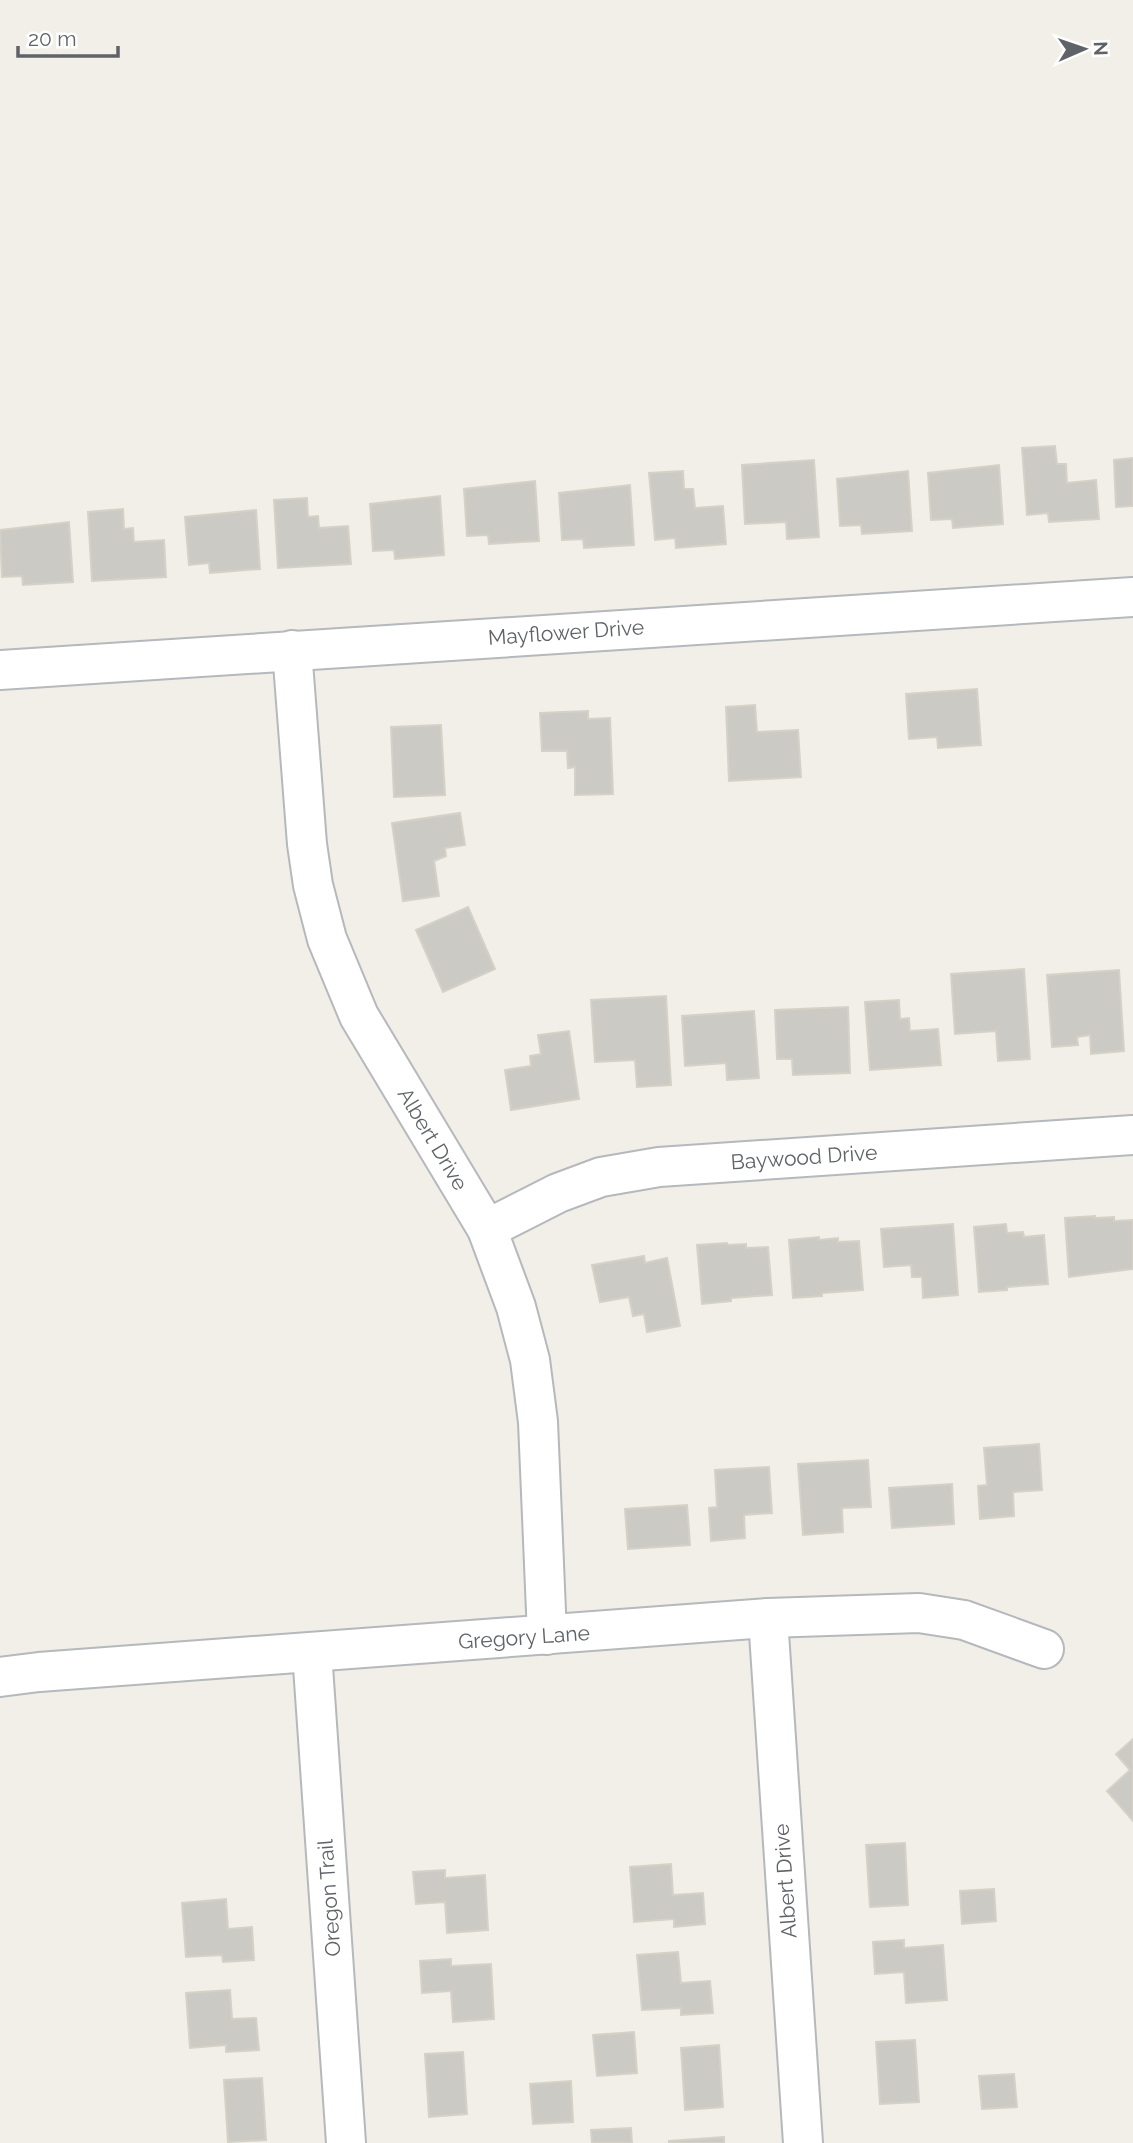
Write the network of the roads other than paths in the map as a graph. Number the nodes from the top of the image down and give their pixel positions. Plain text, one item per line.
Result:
1 (1133, 597) edge
2 (292, 650) junction
3 (0, 670) edge
4 (1133, 1135) edge
5 (487, 1229) junction
6 (768, 1618) junction
7 (547, 1635) junction
8 (1044, 1649) dead end
9 (312, 1652) junction
10 (0, 1677) edge
11 (346, 2143) edge
12 (803, 2143) edge

1 - 2 street, Mayflower Drive
2 - 3 street, Mayflower Drive
2 - 5 street, Albert Drive
4 - 5 street, Baywood Drive
5 - 7 street, Albert Drive
6 - 7 street, Gregory Lane
6 - 8 street, Gregory Lane
6 - 12 street, Albert Drive
7 - 9 street, Gregory Lane
9 - 10 street, Gregory Lane
9 - 11 street, Oregon Trail

